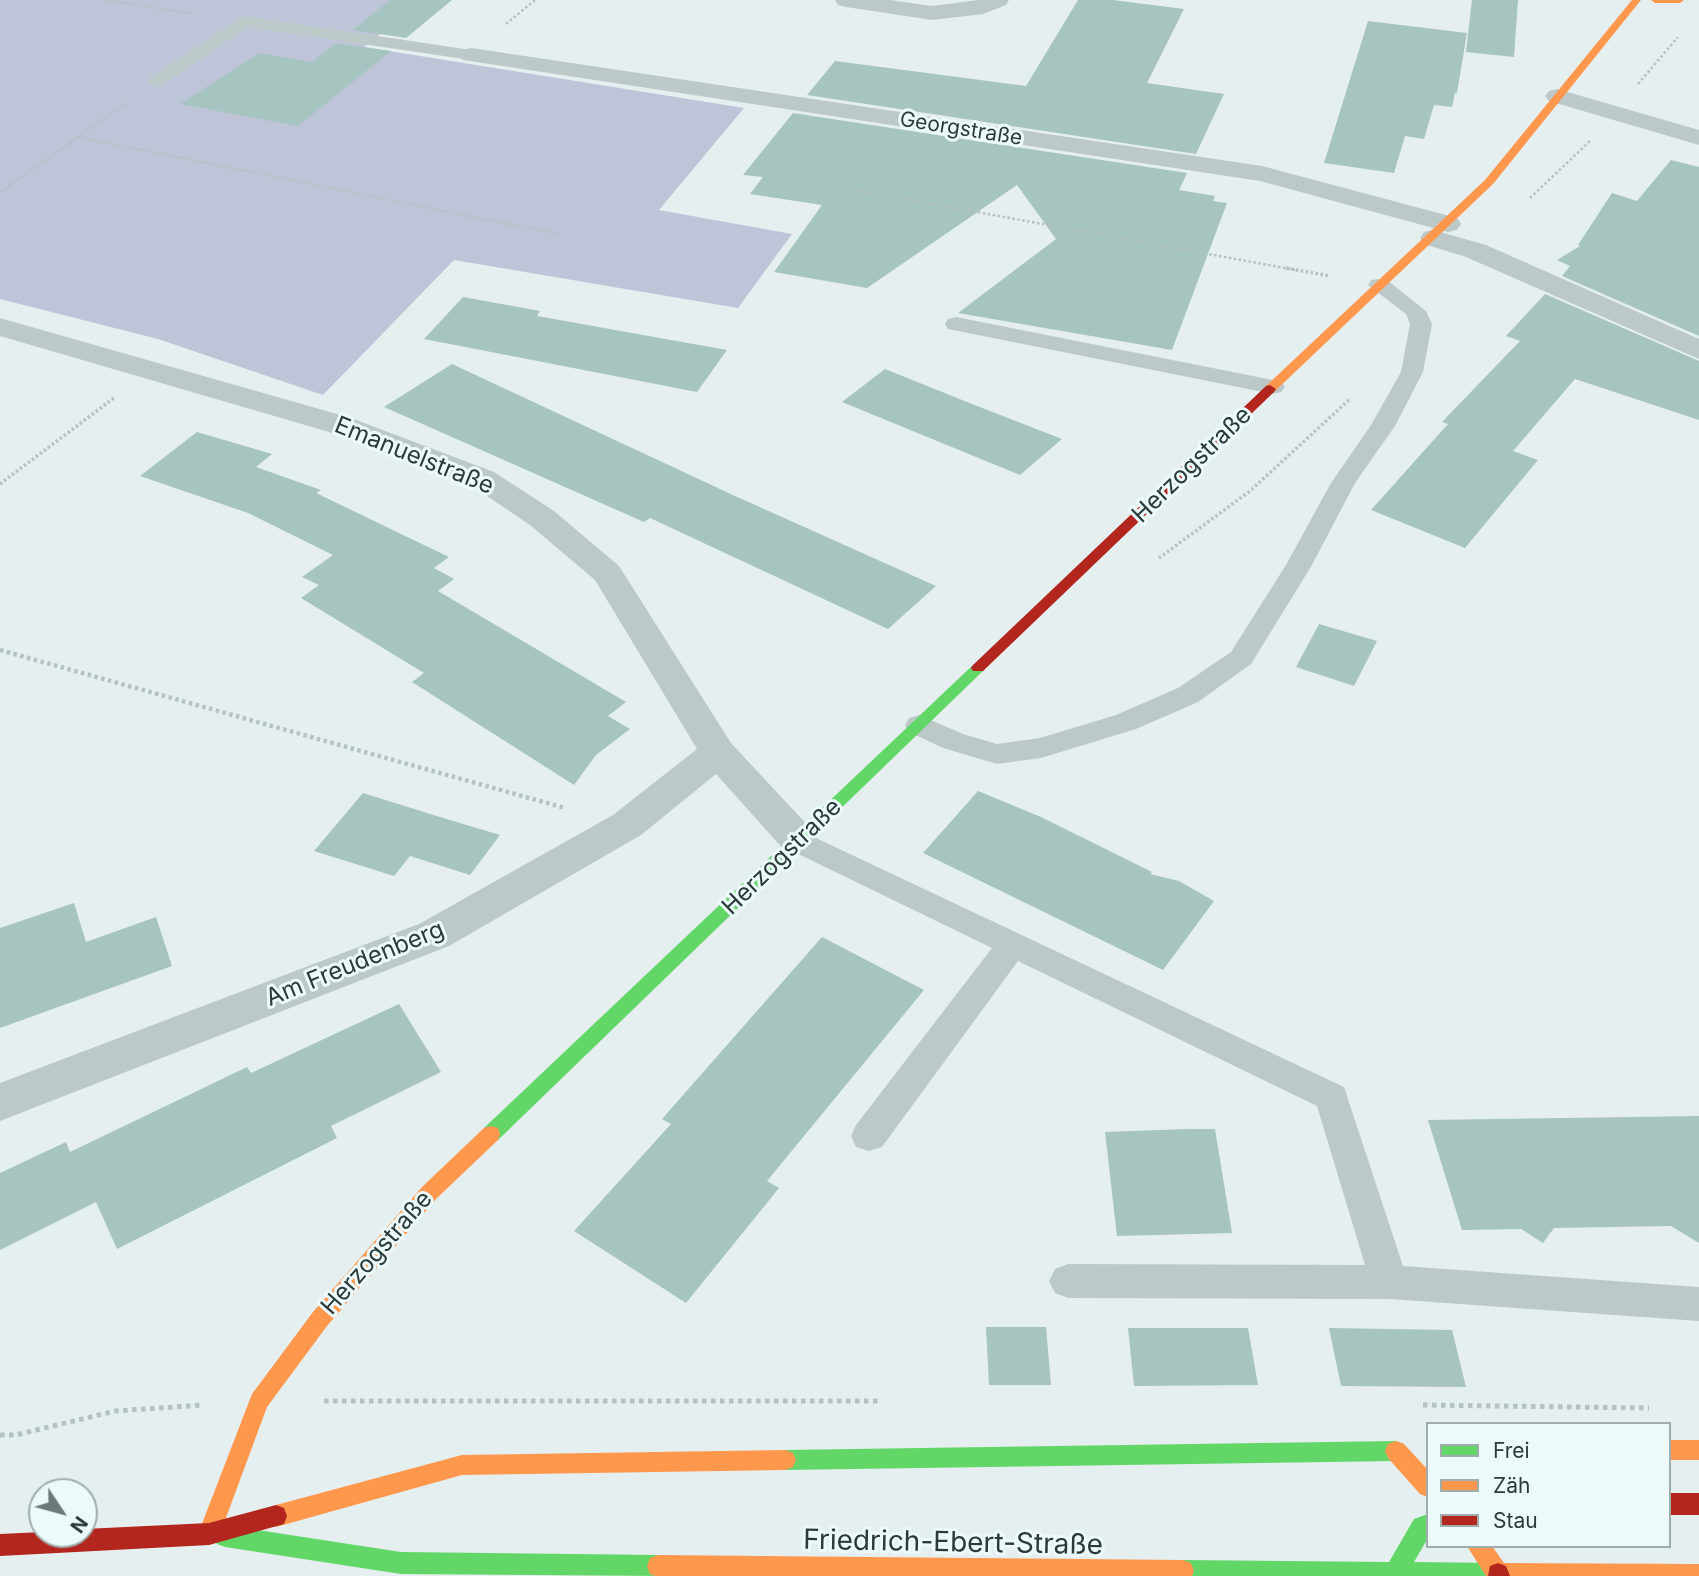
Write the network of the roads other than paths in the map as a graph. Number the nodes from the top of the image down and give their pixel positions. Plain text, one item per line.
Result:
1 (846, 0) edge
2 (998, 0) edge
3 (1637, 0) edge
4 (1655, 0) edge
5 (1680, 0) edge
6 (471, 55) joint
7 (157, 81) road end
8 (1557, 96) junction
9 (1699, 138) edge
10 (1441, 231) junction
11 (1379, 285) junction
12 (956, 324) dead end
13 (0, 327) edge
14 (1699, 350) edge
15 (1273, 387) junction
16 (919, 725) junction
17 (718, 752) junction
18 (799, 841) junction
19 (1013, 944) junction
20 (0, 1102) edge
21 (869, 1136) dead end
22 (1068, 1281) dead end
23 (1389, 1282) junction
24 (1699, 1304) edge
25 (1671, 1450) edge
26 (1699, 1450) edge
27 (1396, 1451) junction
28 (1417, 1451) dead end
29 (1426, 1484) edge
30 (1671, 1504) edge
31 (1699, 1504) edge
32 (1426, 1526) edge
33 (209, 1534) junction
34 (0, 1545) edge
35 (1479, 1548) edge
36 (500, 1570) edge
37 (1063, 1573) edge
38 (1393, 1574) edge
39 (1499, 1575) edge
40 (1699, 1575) edge

1 - 2 street
3 - 8 main road, Herzogstraße
4 - 5 main road
6 - 7 lane
6 - 10 street, Georgstraße
8 - 9 street
8 - 10 main road, Herzogstraße
10 - 11 main road, Herzogstraße
10 - 14 street
11 - 15 main road, Herzogstraße
11 - 16 lane
12 - 15 lane
13 - 17 street, Emanuelstraße
15 - 16 main road, Herzogstraße
16 - 18 main road, Herzogstraße
17 - 18 street, Emanuelstraße
17 - 20 street, Am Freudenberg
18 - 19 lane
18 - 33 main road, Herzogstraße
19 - 21 lane
19 - 23 lane
22 - 23 lane
23 - 24 lane
25 - 26 main road
27 - 28 main road, Friedrich-Ebert-Straße
27 - 29 main road
27 - 33 main road, Friedrich-Ebert-Straße
30 - 31 main road
32 - 38 main road
33 - 34 main road, Friedrich-Ebert-Straße
33 - 36 main road, Friedrich-Ebert-Straße
35 - 39 main road
36 - 37 main road, Friedrich-Ebert-Straße
37 - 38 main road, Friedrich-Ebert-Straße
38 - 39 main road, Friedrich-Ebert-Straße
39 - 40 main road, Friedrich-Ebert-Straße

